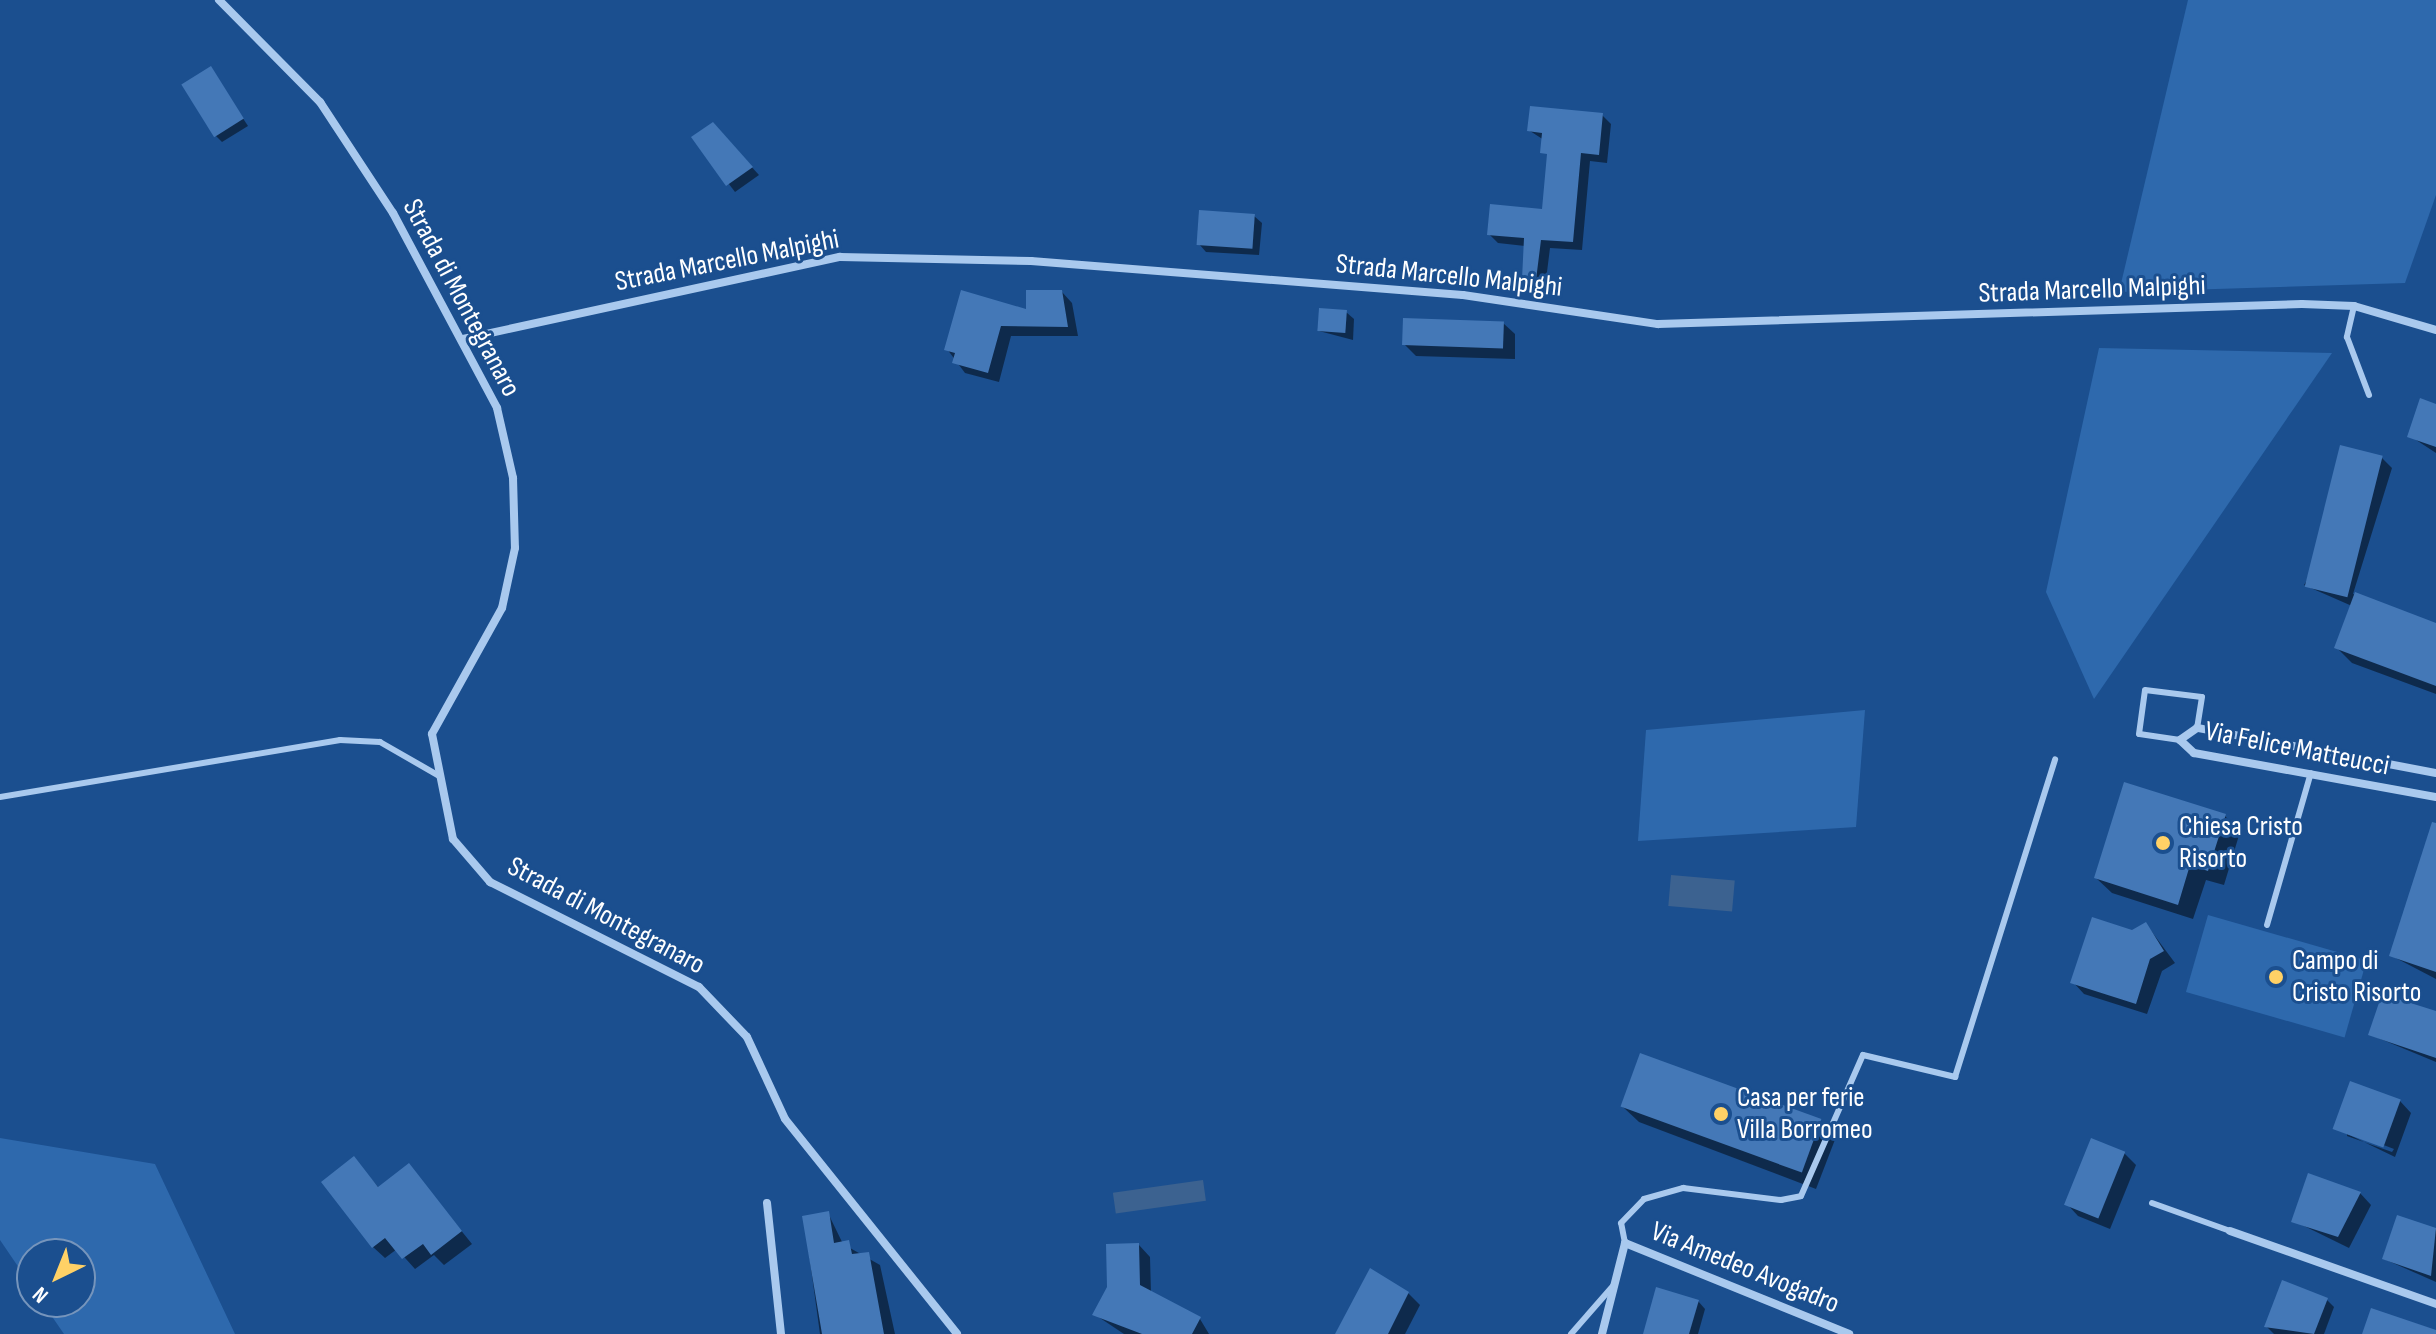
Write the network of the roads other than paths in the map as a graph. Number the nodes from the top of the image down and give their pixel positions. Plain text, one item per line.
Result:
1 (219, 0) edge
2 (2354, 306) junction
3 (2436, 330) edge
4 (463, 339) junction
5 (2369, 395) dead end
6 (2197, 728) junction
7 (2180, 740) junction
8 (2055, 759) dead end
9 (2311, 773) junction
10 (2436, 773) edge
11 (444, 779) junction
12 (0, 797) edge
13 (2436, 797) edge
14 (2267, 925) dead end
15 (767, 1203) dead end
16 (2152, 1203) dead end
17 (2230, 1231) joint
18 (1625, 1243) junction
19 (1614, 1285) junction
20 (2436, 1304) edge
21 (1836, 1331) edge
22 (781, 1334) edge
23 (957, 1334) edge
24 (1571, 1334) edge
25 (1602, 1334) edge
26 (1849, 1334) edge

1 - 4 street, Strada di Montegranaro
2 - 3 street, Strada Marcello Malpighi
2 - 4 street, Strada Marcello Malpighi
2 - 5 lane
4 - 11 street, Strada di Montegranaro
6 - 7 street, Via Felice Matteucci
6 - 7 lane
6 - 10 street, Via Felice Matteucci
7 - 9 street, Via Felice Matteucci
8 - 18 lane
9 - 13 street, Via Felice Matteucci
9 - 14 lane
11 - 12 lane
11 - 23 street, Strada di Montegranaro
15 - 22 street
16 - 17 lane
17 - 20 street
18 - 19 street
18 - 21 street, Via Amedeo Avogadro
19 - 24 lane
19 - 25 street
21 - 26 street, Via Amedeo Avogadro

